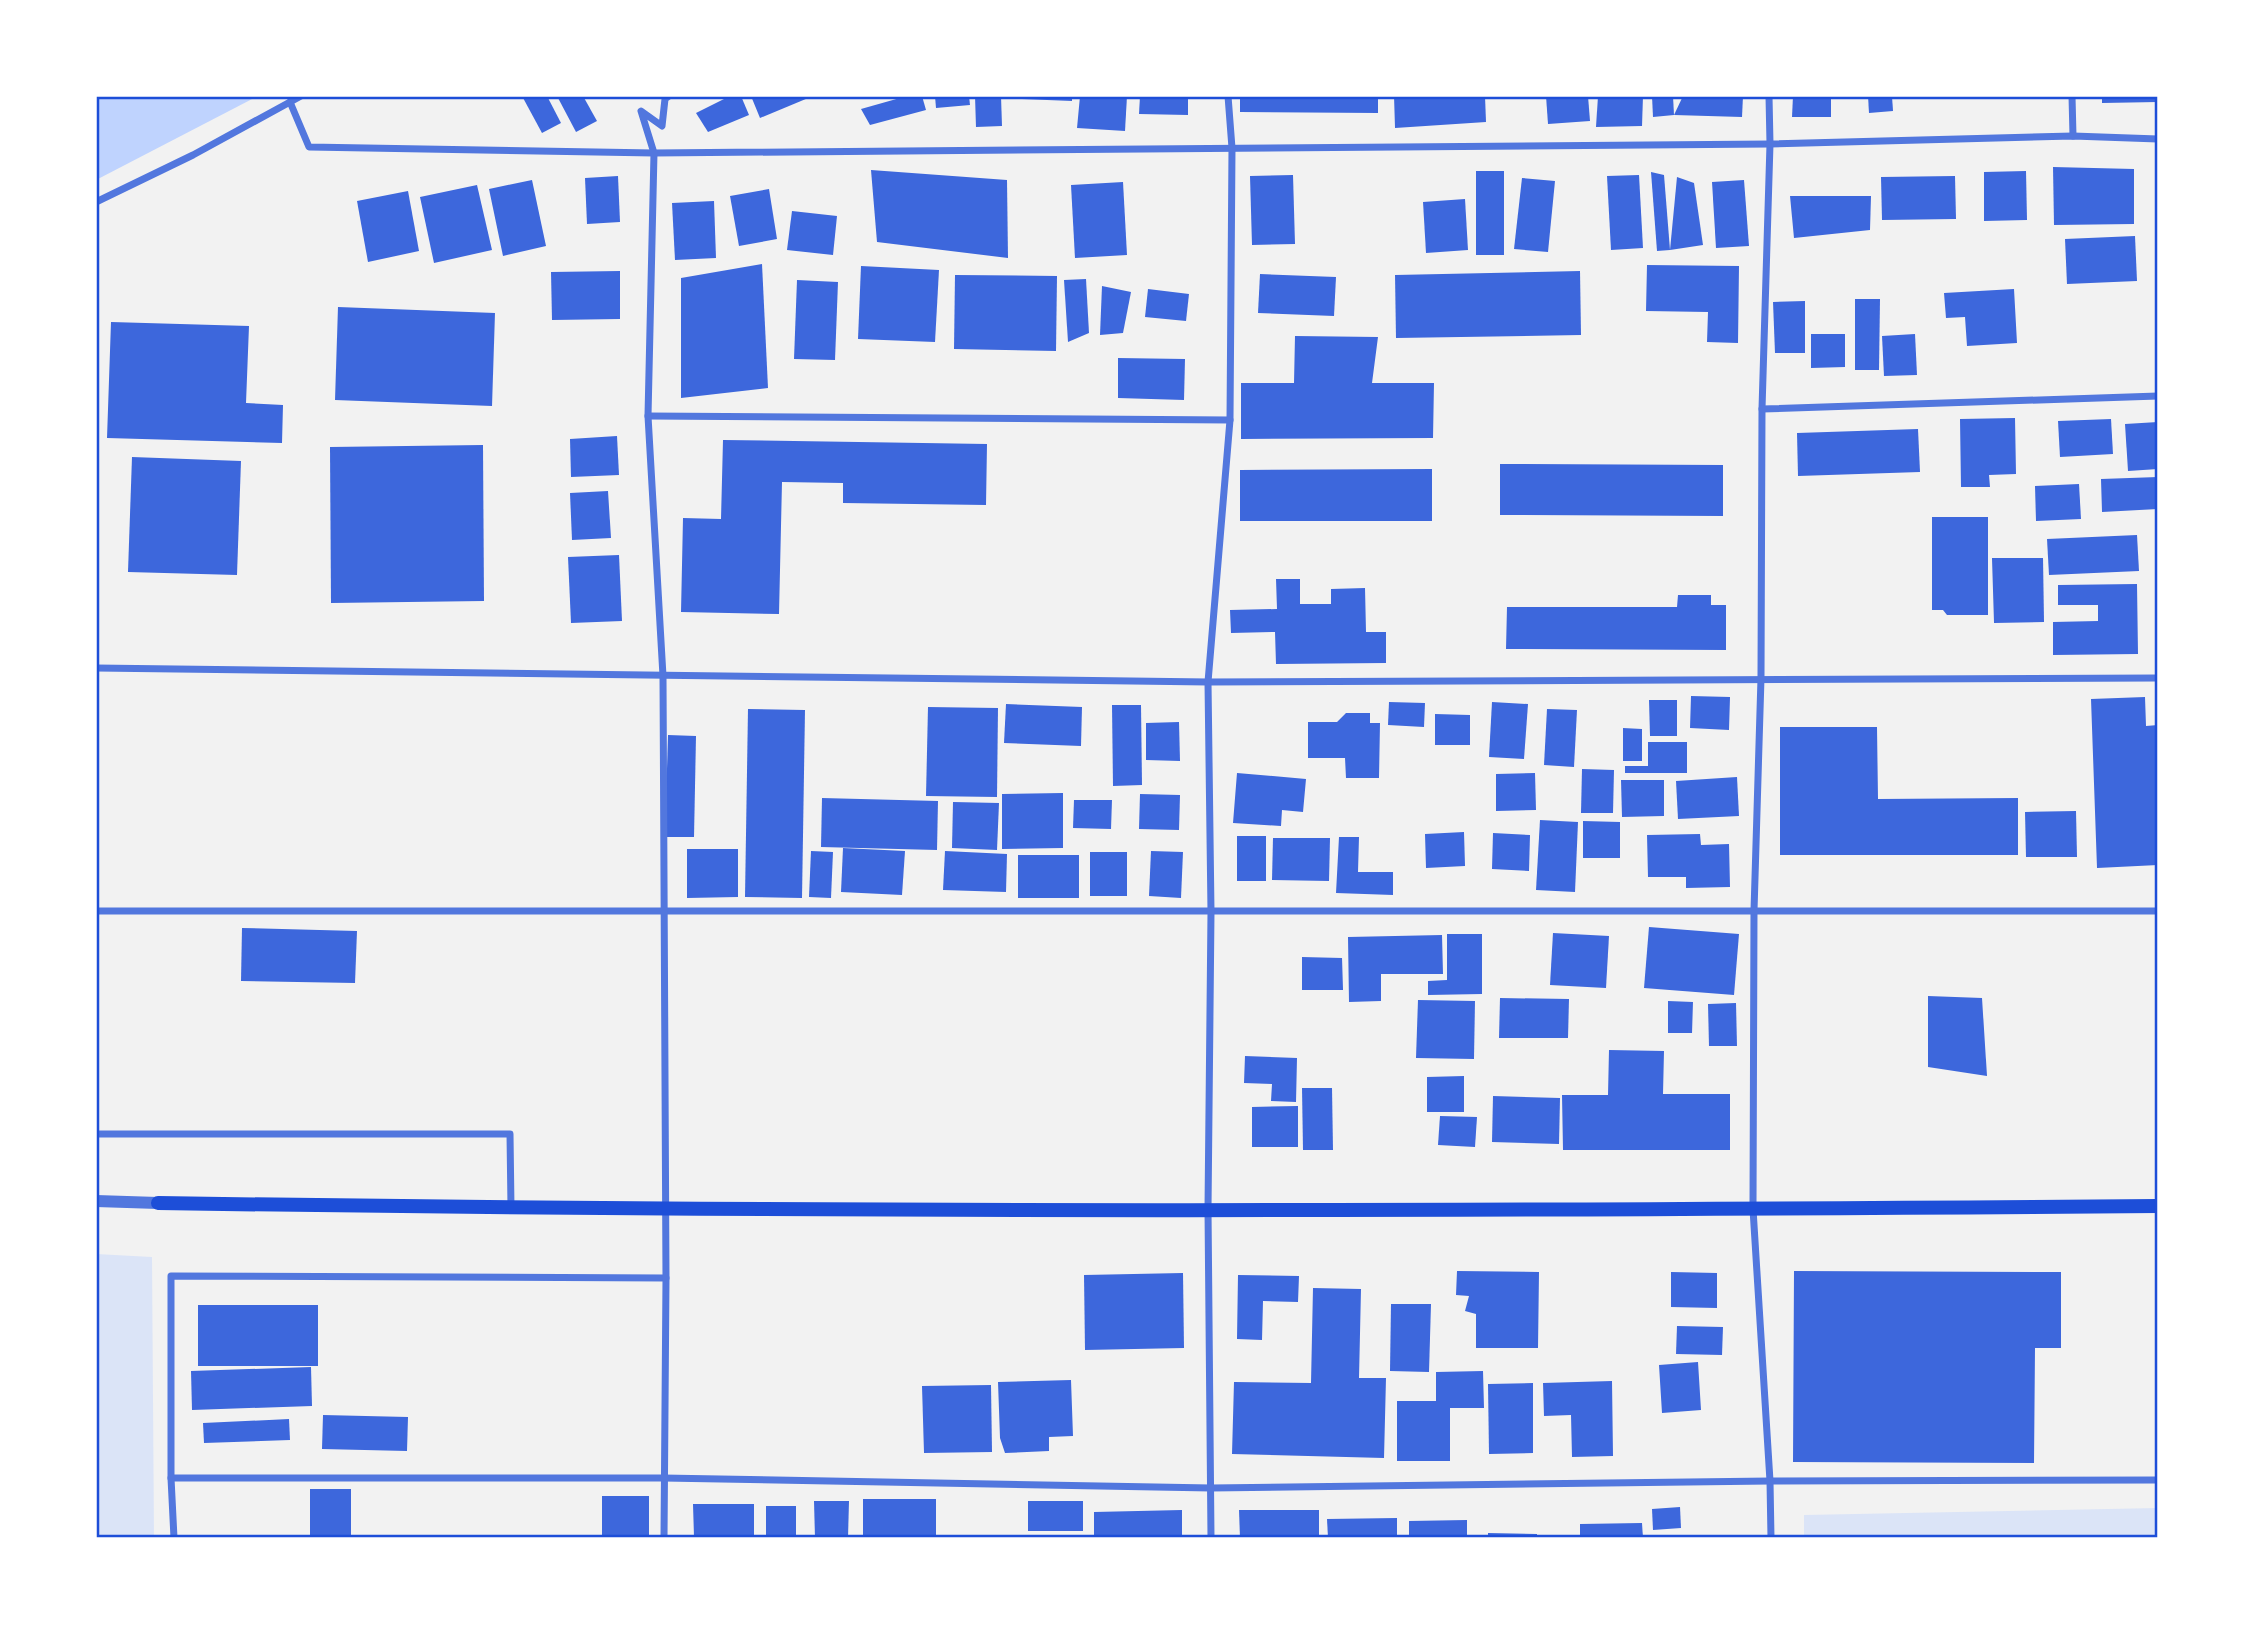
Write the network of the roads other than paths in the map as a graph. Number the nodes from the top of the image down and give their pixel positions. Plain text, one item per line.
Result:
1 (301, 96) edge
2 (669, 96) edge
3 (1228, 96) edge
4 (1769, 96) edge
5 (2072, 96) edge
6 (290, 102) junction
7 (2073, 136) junction
8 (2158, 139) edge
9 (1770, 145) junction
10 (1232, 149) junction
11 (654, 153) junction
12 (96, 202) edge
13 (2158, 396) edge
14 (1762, 409) junction
15 (648, 416) junction
16 (1230, 420) junction
17 (96, 668) edge
18 (663, 676) junction
19 (1761, 678) junction
20 (2158, 678) edge
21 (1208, 682) junction
22 (96, 911) edge
23 (663, 911) junction
24 (1754, 911) junction
25 (2158, 911) edge
26 (1211, 912) junction
27 (96, 1134) edge
28 (96, 1201) edge
29 (158, 1203) joint
30 (2158, 1206) edge
31 (511, 1208) junction
32 (664, 1209) junction
33 (1208, 1209) junction
34 (1754, 1209) junction
35 (666, 1278) junction
36 (171, 1478) junction
37 (663, 1478) junction
38 (2158, 1480) edge
39 (1770, 1481) junction
40 (1211, 1488) junction
41 (174, 1538) edge
42 (664, 1538) edge
43 (1211, 1538) edge
44 (1770, 1538) edge

1 - 6 street
2 - 11 street
3 - 10 street
4 - 9 street
5 - 7 street
6 - 11 street
6 - 12 street
7 - 8 street
7 - 9 street
9 - 10 street
9 - 14 street
10 - 11 street
10 - 16 street
11 - 15 street
13 - 14 street
14 - 19 street
15 - 16 street
15 - 18 street
16 - 21 street
17 - 18 street
18 - 21 street
18 - 23 street
19 - 20 street
19 - 21 street
19 - 24 street
21 - 26 street
22 - 23 street
23 - 26 street
23 - 32 street
24 - 25 street
24 - 26 street
24 - 34 street
26 - 33 street
27 - 31 street
28 - 29 street
29 - 31 main road
30 - 34 main road
31 - 32 main road
32 - 33 main road
32 - 35 street
33 - 34 main road
33 - 40 street
34 - 39 street
35 - 36 street
35 - 37 street
36 - 37 street
36 - 41 street
37 - 40 street
37 - 42 street
38 - 39 street
39 - 40 street
39 - 44 street
40 - 43 street

